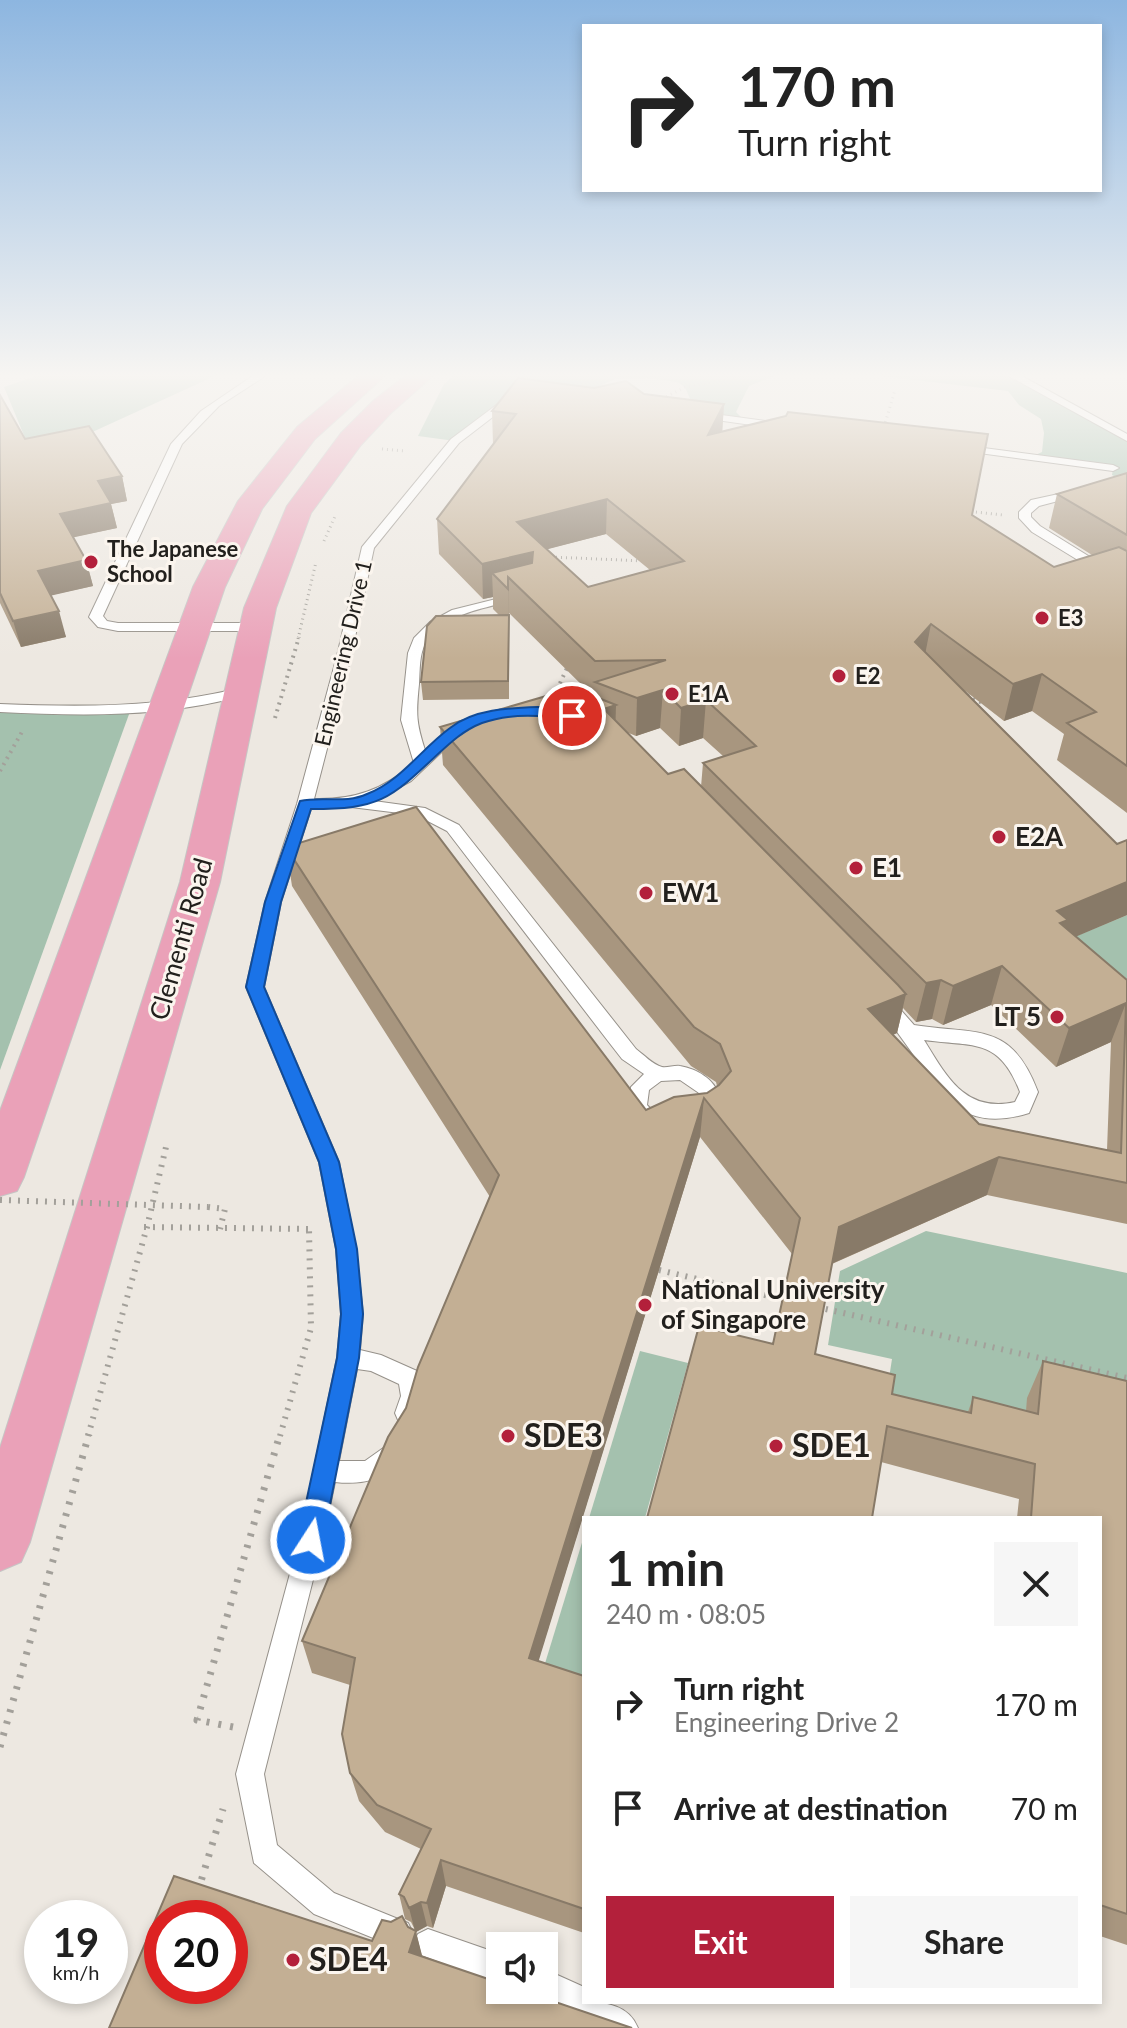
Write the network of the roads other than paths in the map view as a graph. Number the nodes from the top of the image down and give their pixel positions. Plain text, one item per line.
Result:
1 (165, 470) edge
2 (277, 470) edge
3 (328, 470) edge
4 (431, 470) edge
5 (1113, 470) edge
6 (1123, 481) edge
7 (1093, 489) edge
8 (1127, 586) edge
9 (527, 593) edge
10 (193, 627) junction
11 (256, 627) junction
12 (240, 692) junction
13 (0, 708) edge
14 (165, 708) junction
15 (477, 720) edge
16 (422, 762) junction
17 (305, 804) junction
18 (354, 804) junction
19 (877, 994) edge
20 (909, 1031) junction
21 (657, 1074) dead end
22 (0, 1177) edge
23 (348, 1358) junction
24 (325, 1470) junction
25 (0, 1542) edge
26 (398, 1933) edge
27 (428, 1944) dead end
28 (486, 1964) edge
29 (558, 1989) edge
30 (582, 2002) edge
31 (584, 2004) edge
32 (623, 2028) edge

1 - 10 lane
2 - 10 main road
3 - 11 main road, Clementi Road
4 - 17 lane, Engineering Drive 1
5 - 6 lane
7 - 8 lane
9 - 16 lane
10 - 11 lane
10 - 14 main road
11 - 12 main road, Clementi Road
12 - 14 lane
12 - 25 main road, Clementi Road
13 - 14 lane
14 - 22 main road
15 - 16 lane
16 - 18 lane
17 - 18 lane
17 - 23 lane, Engineering Drive 1
18 - 21 lane
19 - 20 lane
20 - 20 lane
23 - 24 lane, Engineering Drive 1
23 - 24 lane
24 - 26 lane, Engineering Drive 1
27 - 28 lane
29 - 30 lane
31 - 32 lane

